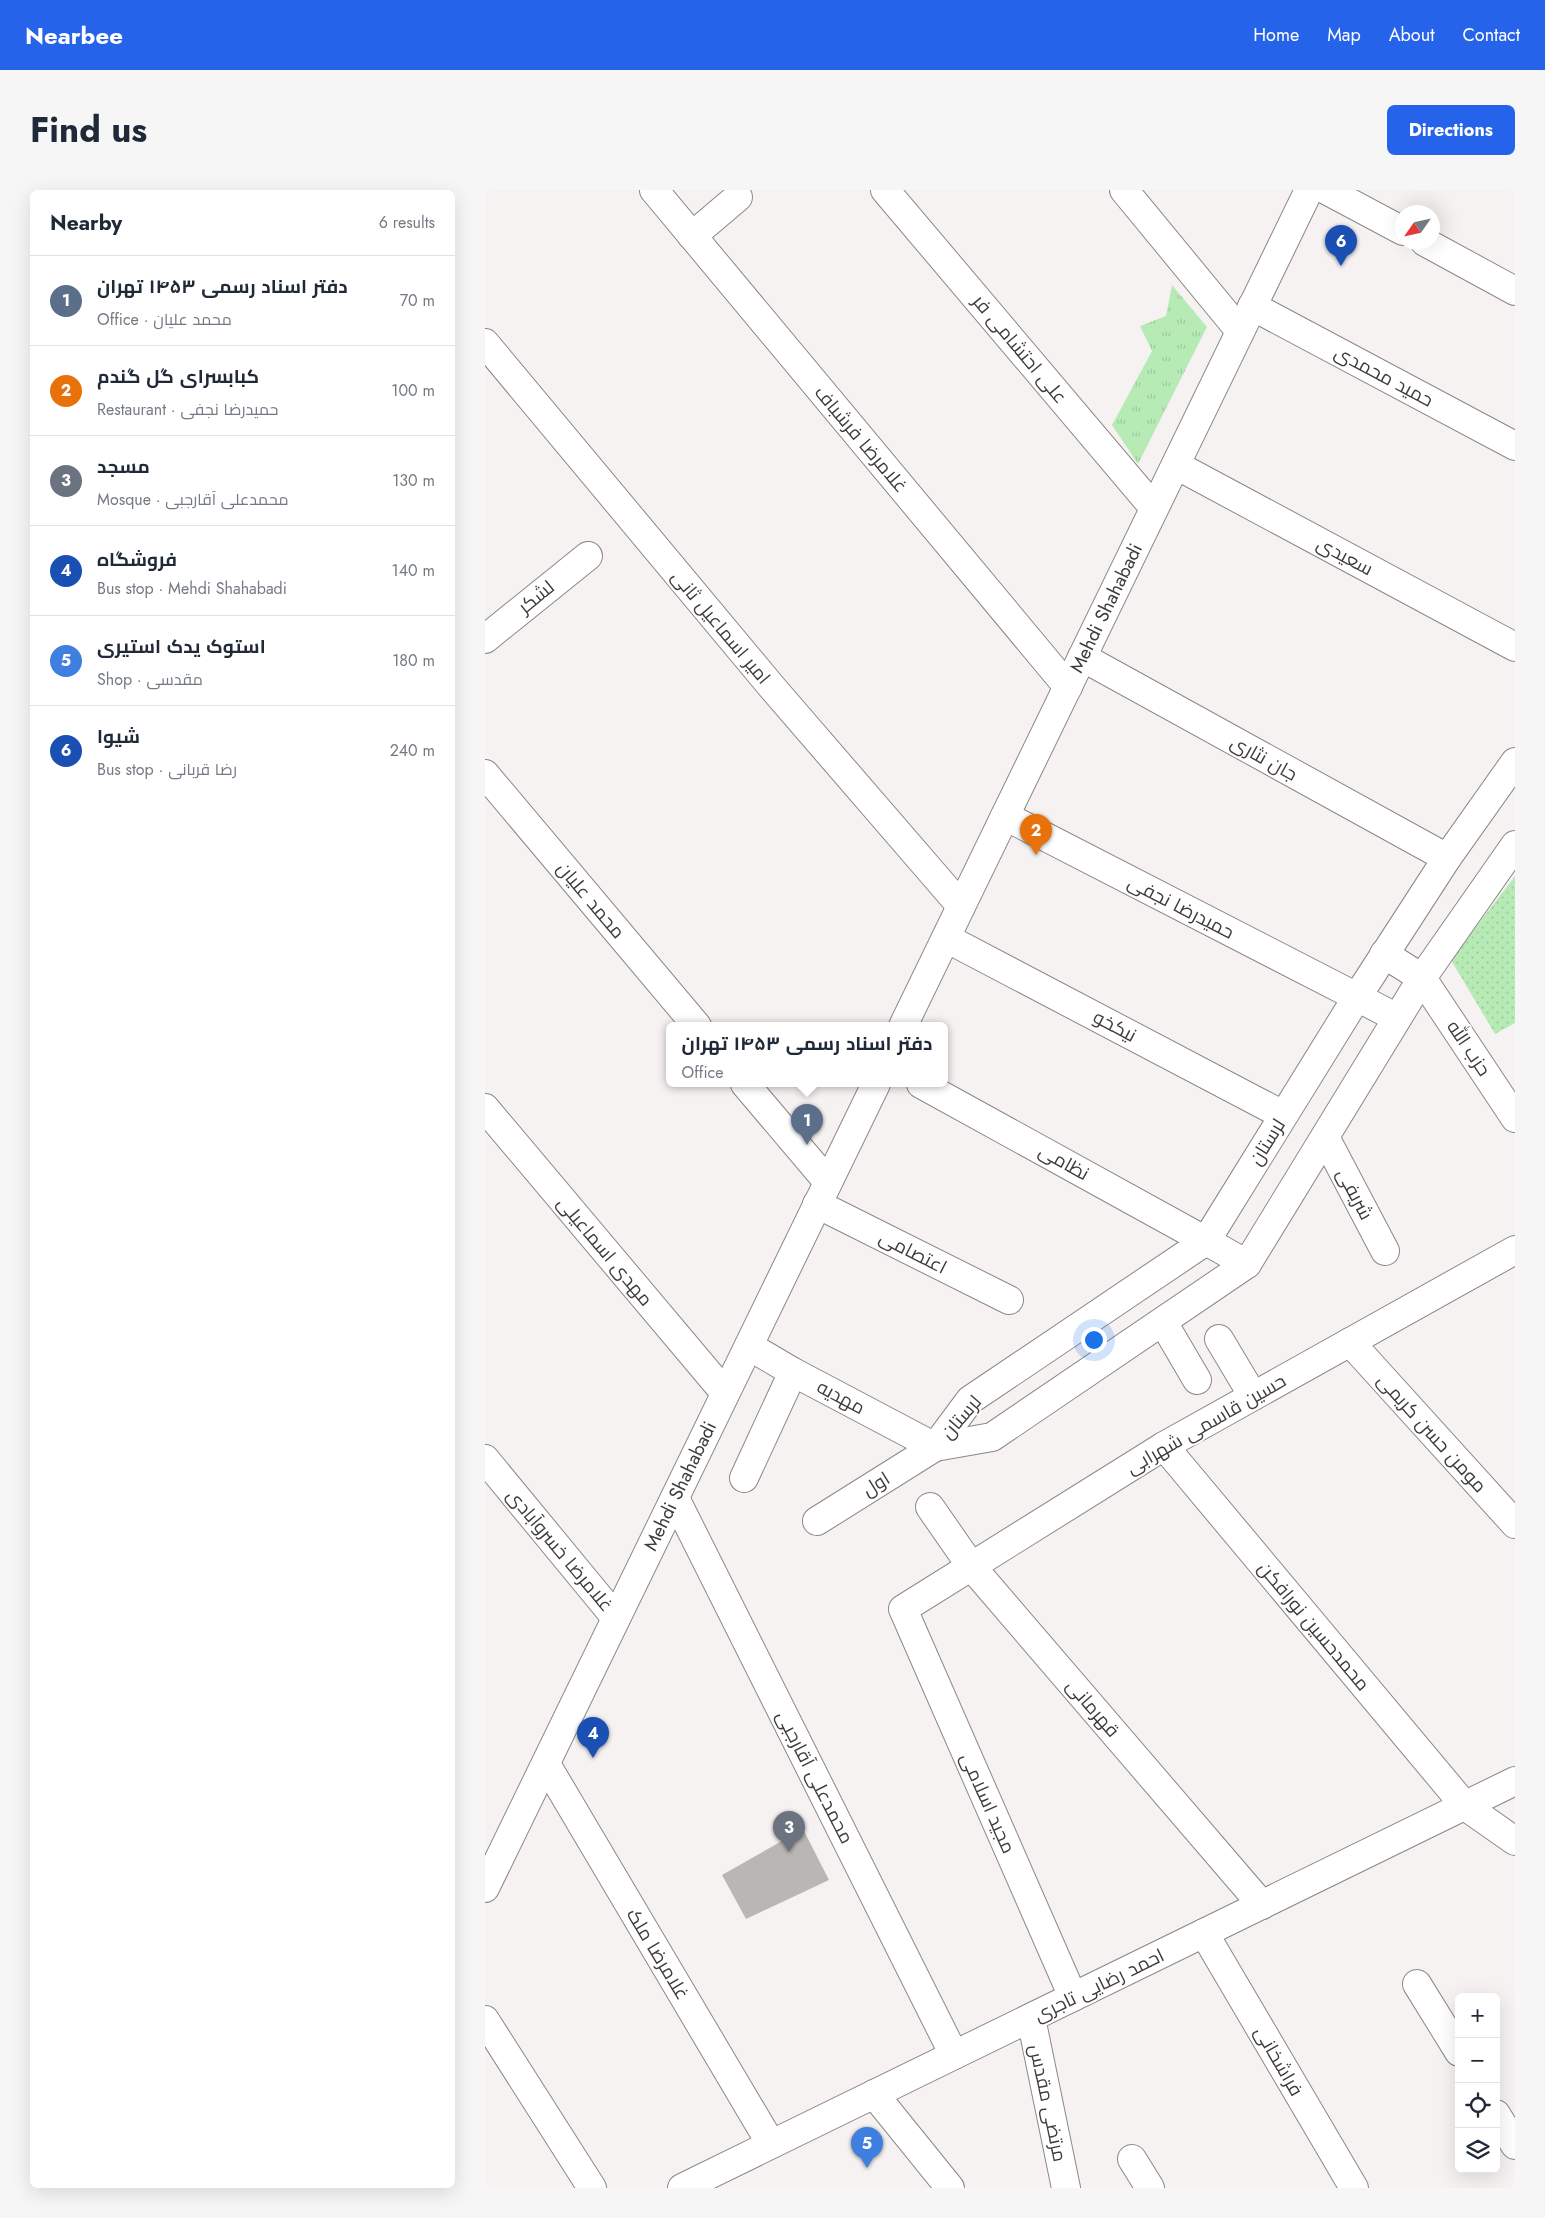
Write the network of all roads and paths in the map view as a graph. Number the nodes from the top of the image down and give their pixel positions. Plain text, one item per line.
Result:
1 (654, 190) edge
2 (885, 190) edge
3 (1124, 190) edge
4 (1309, 190) edge
5 (1326, 190) edge
6 (738, 197) dead end
7 (1395, 227) edge
8 (692, 236) junction
9 (1440, 250) edge
10 (1515, 290) edge
11 (1252, 306) junction
12 (1240, 331) junction
13 (485, 344) edge
14 (1515, 446) edge
15 (1176, 465) junction
16 (1154, 508) junction
17 (588, 556) dead end
18 (485, 639) edge
19 (1515, 647) edge
20 (1082, 657) junction
21 (1068, 687) junction
22 (1515, 762) edge
23 (485, 774) edge
24 (1005, 816) junction
25 (1515, 845) edge
26 (1447, 858) junction
27 (961, 906) junction
28 (946, 938) junction
29 (1385, 954) junction
30 (1422, 978) junction
31 (1357, 997) junction
32 (1397, 1018) junction
33 (694, 1022) edge
34 (905, 1022) edge
35 (747, 1087) edge
36 (874, 1087) edge
37 (926, 1087) edge
38 (485, 1108) edge
39 (1283, 1115) junction
40 (1515, 1118) edge
41 (1325, 1137) junction
42 (822, 1193) junction
43 (1206, 1241) junction
44 (1515, 1250) edge
45 (1385, 1251) dead end
46 (1247, 1264) junction
47 (1009, 1300) dead end
48 (1163, 1322) junction
49 (1219, 1338) dead end
50 (1350, 1342) junction
51 (749, 1346) junction
52 (793, 1372) junction
53 (1197, 1380) dead end
54 (725, 1394) junction
55 (1253, 1396) junction
56 (1164, 1446) junction
57 (935, 1447) junction
58 (485, 1459) edge
59 (744, 1478) dead end
60 (675, 1498) junction
61 (930, 1507) dead end
62 (817, 1521) dead end
63 (1515, 1524) edge
64 (971, 1566) junction
65 (903, 1609) joint
66 (617, 1618) junction
67 (546, 1764) junction
68 (1515, 1781) edge
69 (1465, 1806) junction
70 (1515, 1841) edge
71 (486, 1881) edge
72 (1262, 1905) junction
73 (1204, 1933) junction
74 (1417, 1984) dead end
75 (1073, 1997) junction
76 (1031, 2018) junction
77 (485, 2020) edge
78 (1455, 2046) edge
79 (954, 2055) junction
80 (874, 2094) junction
81 (1500, 2120) edge
82 (771, 2144) junction
83 (1515, 2144) edge
84 (1132, 2159) dead end
85 (592, 2188) edge
86 (682, 2188) edge
87 (950, 2188) edge
88 (1066, 2188) edge
89 (1151, 2188) edge
90 (1353, 2188) edge

1 - 8 street, غلامرضا فرشباف
2 - 16 street, علی احتشامی فر
3 - 12 street
4 - 11 street, Mehdi Shahabadi
5 - 7 street
6 - 8 street
8 - 21 street, غلامرضا فرشباف
9 - 10 street
11 - 12 street, Mehdi Shahabadi
11 - 14 street, حمید محمدی
12 - 15 street, Mehdi Shahabadi
13 - 27 street, امیر اسماعیل ثانی
15 - 16 street, Mehdi Shahabadi
15 - 19 street, سعیدی
16 - 20 street, Mehdi Shahabadi
17 - 18 street, لشكر
20 - 21 street, Mehdi Shahabadi
20 - 26 street, جان نثاری
21 - 24 street, Mehdi Shahabadi
22 - 26 street, لرستان
23 - 33 street, محمد علیان
24 - 27 street, Mehdi Shahabadi
24 - 31 street, حمیدرضا نجفی
25 - 30 street, لرستان
26 - 29 street, لرستان
27 - 28 street, Mehdi Shahabadi
28 - 34 street, Mehdi Shahabadi
28 - 39 street, نیکخو
29 - 30 street
29 - 31 street, لرستان
30 - 32 street, لرستان
30 - 40 street, حزب الله
31 - 32 street, حمیدرضا نجفی
31 - 39 street, لرستان
32 - 41 street, لرستان
35 - 42 street
36 - 42 street, Mehdi Shahabadi
37 - 43 street, نظامی
38 - 54 street, مهدی اسماعیلی
39 - 43 street, لرستان
41 - 45 street, شریفی
41 - 46 street, لرستان
42 - 47 street, اعتصامی
42 - 51 street, Mehdi Shahabadi
43 - 46 street, نظامی
43 - 57 street, لرستان
44 - 50 street, حسین قاسمی شهرابی
46 - 48 street, لرستان
48 - 53 street
48 - 57 street, لرستان
49 - 55 street
50 - 55 street, حسین قاسمی شهرابی
50 - 63 street, مومن حسن کریمی
51 - 52 street, مهدیه
51 - 54 street, Mehdi Shahabadi
52 - 57 street, مهدیه
52 - 59 street
54 - 60 street, Mehdi Shahabadi
55 - 56 street, حسین قاسمی شهرابی
56 - 64 street, حسین قاسمی شهرابی
56 - 69 street, محمدحسین نورافکن
57 - 62 street, اول
58 - 66 street, غلامرضا خسروآبادی
60 - 66 street, Mehdi Shahabadi
60 - 79 street, محمدعلی آقارجبی
61 - 64 street, قهرمانی
64 - 65 street, حسین قاسمی شهرابی
64 - 72 street, قهرمانی
65 - 75 street, مجید اسلامی
66 - 67 street, Mehdi Shahabadi
67 - 71 street, Mehdi Shahabadi
67 - 82 street, غلامرضا ملک
68 - 69 street, احمد رضایی تاجری
69 - 70 street, محمدحسین نورافکن
69 - 72 street, احمد رضایی تاجری
72 - 73 street, احمد رضایی تاجری
73 - 75 street, احمد رضایی تاجری
73 - 90 street, فراشخانی
74 - 78 street
75 - 76 street, احمد رضایی تاجری
76 - 79 street, احمد رضایی تاجری
76 - 88 street, مرتضی مقدس
77 - 85 street
79 - 80 street, احمد رضایی تاجری
80 - 82 street, احمد رضایی تاجری
80 - 87 street
81 - 83 street
82 - 86 street, احمد رضایی تاجری
84 - 89 street

